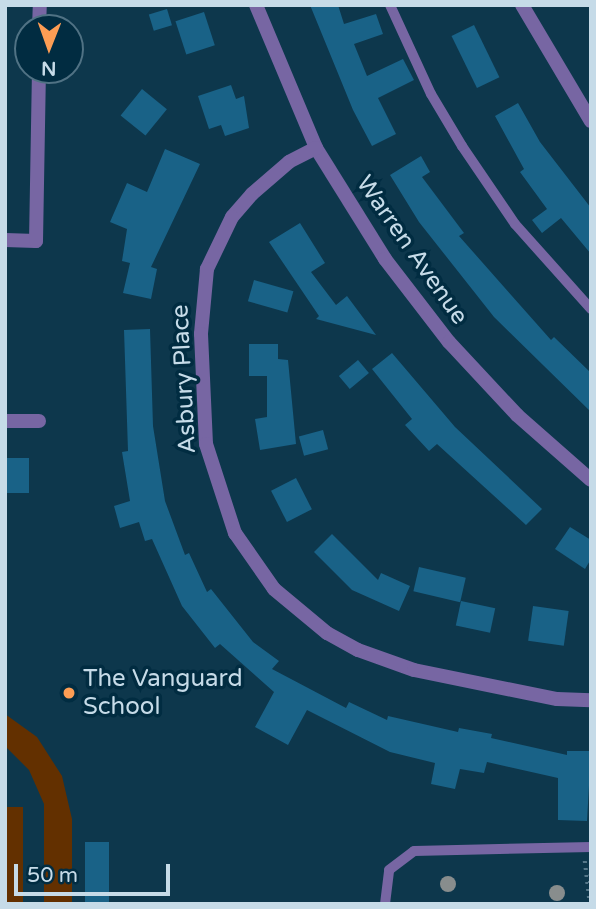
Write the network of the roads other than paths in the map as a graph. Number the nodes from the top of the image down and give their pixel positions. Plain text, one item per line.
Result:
1 (256, 5) edge
2 (390, 5) edge
3 (522, 5) edge
4 (39, 84) edge
5 (591, 121) edge
6 (316, 148) junction
7 (5, 240) edge
8 (591, 309) edge
9 (5, 421) edge
10 (38, 421) dead end
11 (591, 480) edge
12 (591, 700) edge
13 (587, 846) edge
14 (385, 904) edge

1 - 6 street, Warren Avenue
2 - 8 lane
3 - 5 street
4 - 7 street
6 - 11 street, Warren Avenue
6 - 12 street, Asbury Place
9 - 10 street
13 - 14 lane

